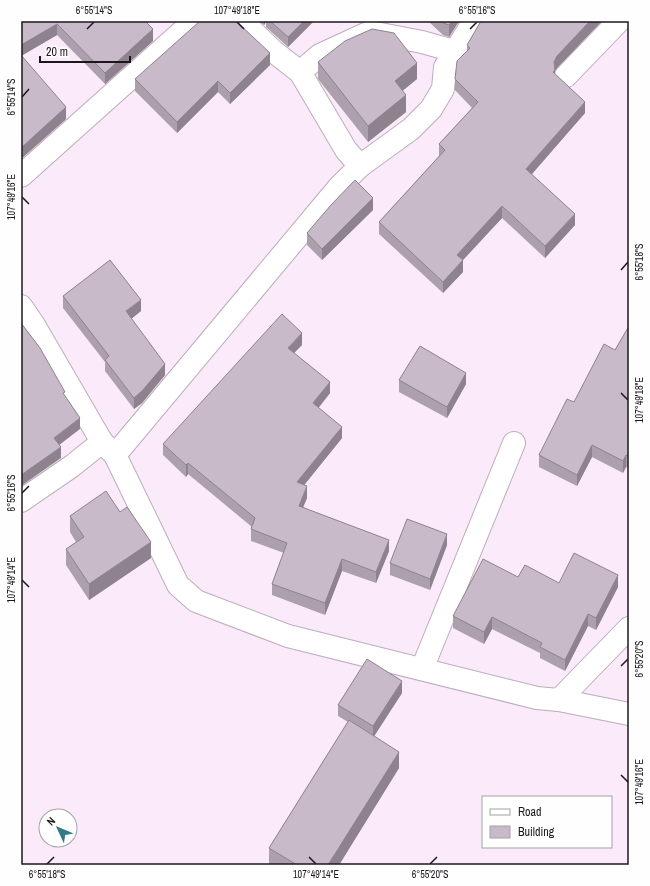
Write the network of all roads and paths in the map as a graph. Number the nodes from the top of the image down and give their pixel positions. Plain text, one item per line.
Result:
1 (194, 21) edge
2 (242, 21) edge
3 (474, 21) edge
4 (619, 21) edge
5 (454, 51) junction
6 (300, 72) junction
7 (566, 76) dead end
8 (360, 166) junction
9 (21, 176) edge
10 (21, 306) edge
11 (28, 329) edge
12 (514, 443) dead end
13 (109, 448) junction
14 (21, 501) edge
15 (629, 628) edge
16 (422, 669) junction
17 (559, 700) junction
18 (629, 714) edge

1 - 9 street
2 - 6 street
3 - 5 street
4 - 7 street
5 - 6 street
5 - 8 street
6 - 8 street
8 - 13 street
10 - 11 street
11 - 13 street
12 - 16 street
13 - 14 street
13 - 16 street
15 - 17 street
16 - 17 street
17 - 18 street

